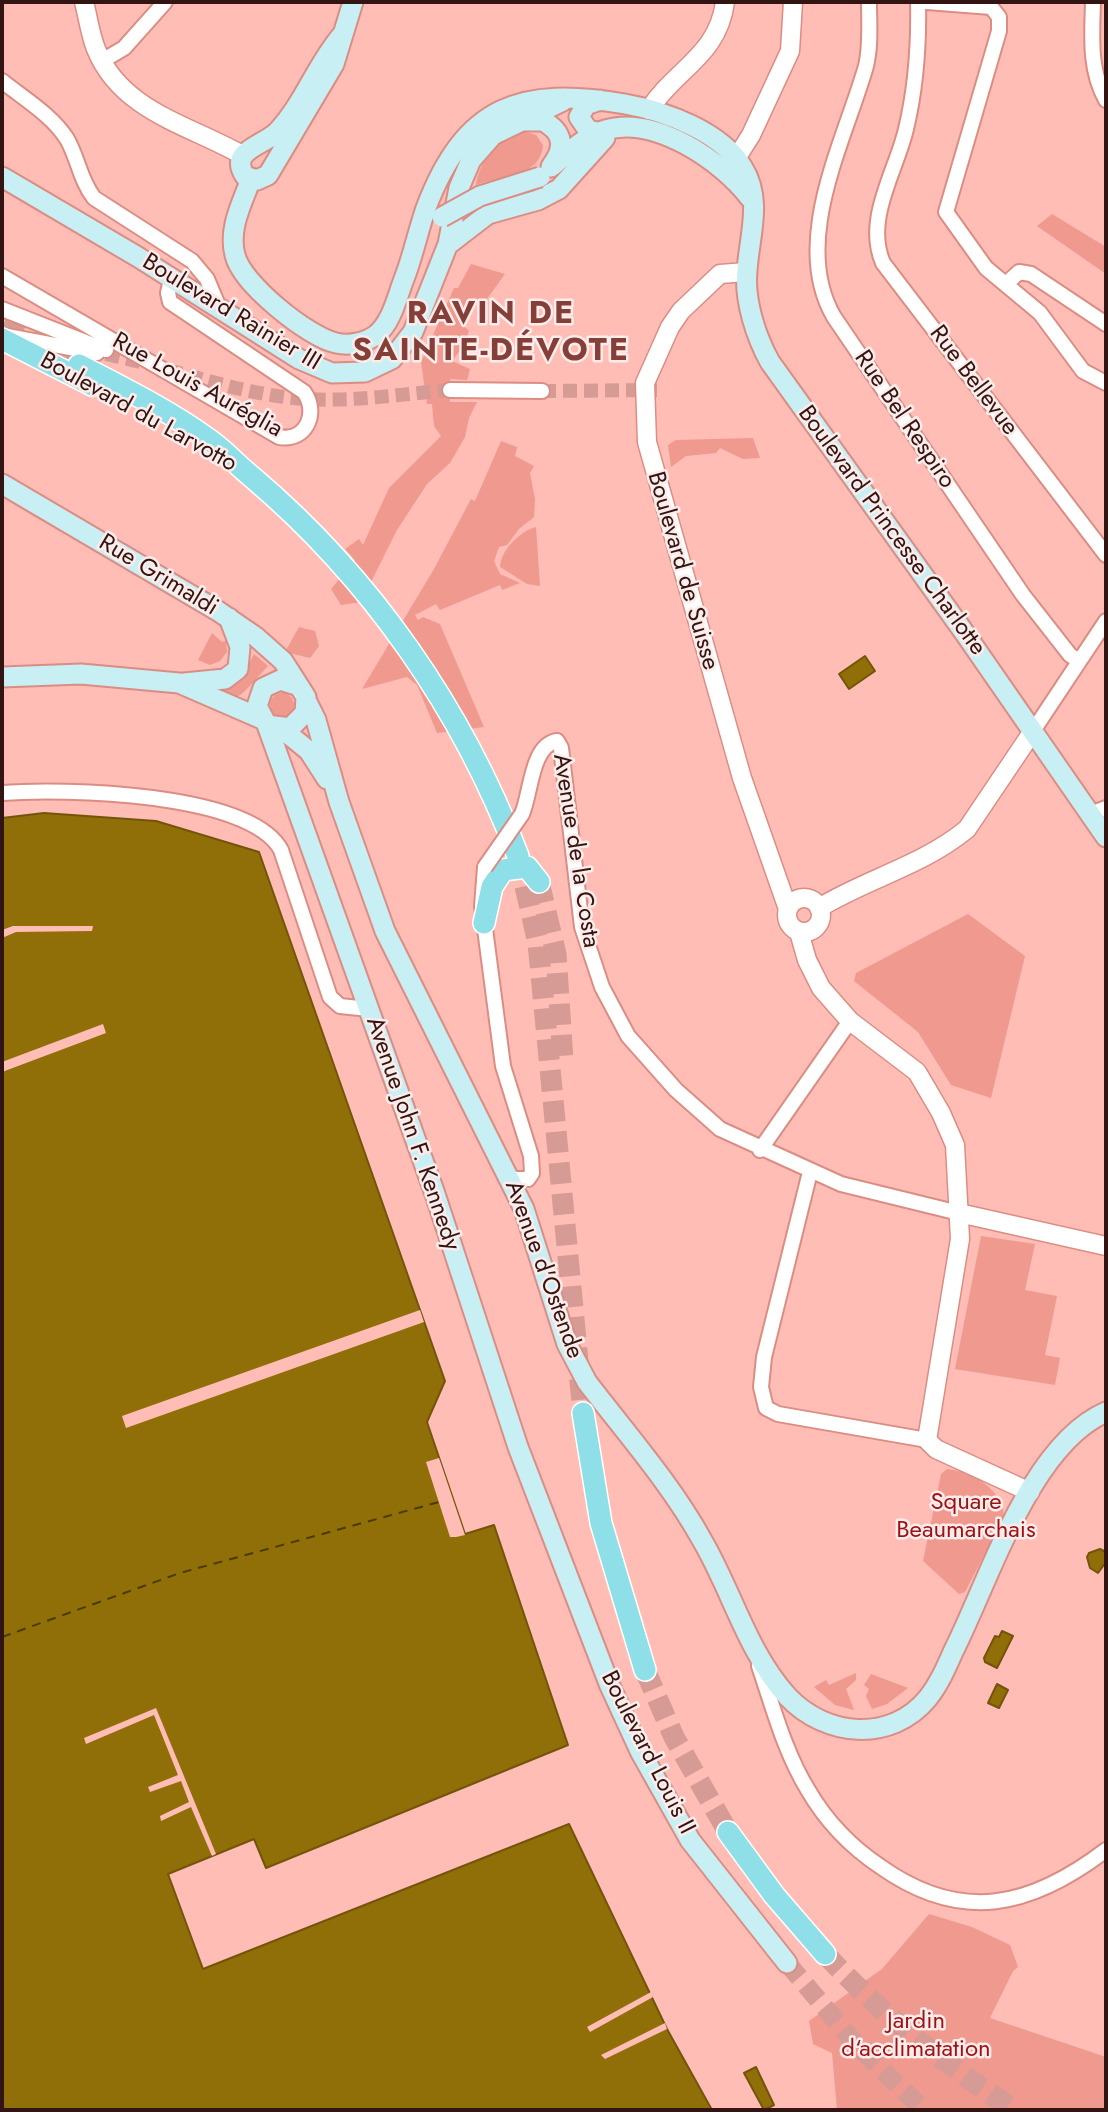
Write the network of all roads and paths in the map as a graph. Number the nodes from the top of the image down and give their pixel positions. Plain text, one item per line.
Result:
1 (84, 2) edge
2 (165, 2) edge
3 (353, 2) edge
4 (725, 2) edge
5 (793, 2) edge
6 (869, 2) edge
7 (918, 2) edge
8 (927, 2) edge
9 (1093, 2) edge
10 (342, 35) junction
11 (102, 61) junction
12 (2, 81) edge
13 (568, 99) junction
14 (600, 100) junction
15 (1106, 100) edge
16 (649, 110) junction
17 (519, 122) junction
18 (631, 127) junction
19 (597, 132) junction
20 (249, 151) junction
21 (737, 157) junction
22 (274, 166) junction
23 (545, 172) junction
24 (2, 177) edge
25 (251, 179) junction
26 (752, 200) junction
27 (448, 244) junction
28 (414, 253) junction
29 (747, 272) junction
30 (2, 276) edge
31 (171, 279) junction
32 (1006, 284) junction
33 (2, 309) edge
34 (221, 311) junction
35 (1106, 324) edge
36 (2, 337) edge
37 (79, 365) tunnel mouth
38 (1106, 383) edge
39 (450, 390) tunnel mouth
40 (542, 391) tunnel mouth
41 (246, 472) junction
42 (2, 484) edge
43 (1106, 555) edge
44 (229, 618) junction
45 (1106, 621) edge
46 (1079, 661) junction
47 (2, 677) edge
48 (179, 683) junction
49 (303, 694) junction
50 (280, 727) junction
51 (1033, 731) junction
52 (292, 786) junction
53 (2, 793) edge
54 (339, 802) junction
55 (1098, 811) edge
56 (1106, 837) edge
57 (518, 856) tunnel mouth
58 (539, 883) dead end
59 (819, 908) junction
60 (788, 909) junction
61 (484, 923) junction
62 (799, 932) junction
63 (369, 1009) junction
64 (850, 1021) junction
65 (760, 1150) junction
66 (810, 1172) junction
67 (507, 1173) junction
68 (959, 1213) junction
69 (1106, 1246) edge
70 (1106, 1412) edge
71 (583, 1413) tunnel mouth
72 (927, 1440) junction
73 (532, 1481) joint
74 (1030, 1492) junction
75 (645, 1670) tunnel mouth
76 (774, 1689) junction
77 (728, 1832) tunnel mouth
78 (1106, 1850) edge
79 (825, 1954) tunnel mouth
80 (787, 1963) tunnel mouth

1 - 11 street
2 - 11 street
3 - 10 main road
4 - 16 street
5 - 21 street
6 - 46 street, Rue Bel Respiro
7 - 43 street, Rue Bellevue
8 - 32 street
9 - 15 street
10 - 20 main road
10 - 22 main road
11 - 20 street
12 - 34 street
13 - 14 main road
13 - 17 main road, Boulevard Rainier III
13 - 28 main road
14 - 16 main road
14 - 19 main road
16 - 21 main road
17 - 23 main road
17 - 27 main road, Boulevard Rainier III
18 - 19 main road
18 - 26 main road
18 - 27 main road
19 - 23 main road
20 - 22 main road
20 - 25 main road
21 - 26 main road, Boulevard Princesse Charlotte
22 - 25 main road
23 - 28 main road, bridge
24 - 31 main road, Boulevard Rainier III
25 - 28 main road
26 - 29 main road, Boulevard Princesse Charlotte
27 - 34 main road, Boulevard Rainier III
29 - 51 main road, Boulevard Princesse Charlotte
29 - 60 street, Boulevard de Suisse
30 - 31 street, Rue Louis Auréglia
31 - 34 main road, Boulevard Rainier III
32 - 35 street
32 - 38 street
33 - 36 street
36 - 41 main road, Boulevard du Larvotto
37 - 41 main road, Boulevard du Larvotto
39 - 40 street
41 - 57 main road
42 - 44 main road, Rue Grimaldi
44 - 48 main road
44 - 49 main road, Rue Grimaldi
45 - 46 street
46 - 51 street
47 - 48 main road
48 - 50 main road
49 - 50 main road
49 - 50 main road
49 - 54 main road, Avenue d'Ostende
50 - 52 main road, Avenue John F. Kennedy
50 - 52 main road, Avenue John F. Kennedy
50 - 54 main road, Avenue d'Ostende
51 - 55 main road, Boulevard Princesse Charlotte
51 - 59 street
52 - 63 main road, Avenue John F. Kennedy
53 - 63 street
54 - 67 main road, Avenue d'Ostende
55 - 56 main road, Boulevard Princesse Charlotte
58 - 61 main road
59 - 60 street
59 - 62 street
60 - 62 street
61 - 65 street, Avenue de la Costa, bridge
61 - 67 street, Avenue de la Costa
62 - 64 street
63 - 73 main road, Avenue John F. Kennedy
64 - 65 street
64 - 68 street
65 - 66 street, Avenue de la Costa
66 - 68 street, Avenue de la Costa
66 - 72 street
67 - 76 main road, Avenue d'Ostende
68 - 69 street, Avenue de la Costa
68 - 72 street
70 - 74 main road, Avenue d'Ostende
71 - 75 main road
72 - 74 street
73 - 80 main road, Boulevard Louis II
74 - 76 main road, Avenue d'Ostende
76 - 78 street
77 - 79 main road

